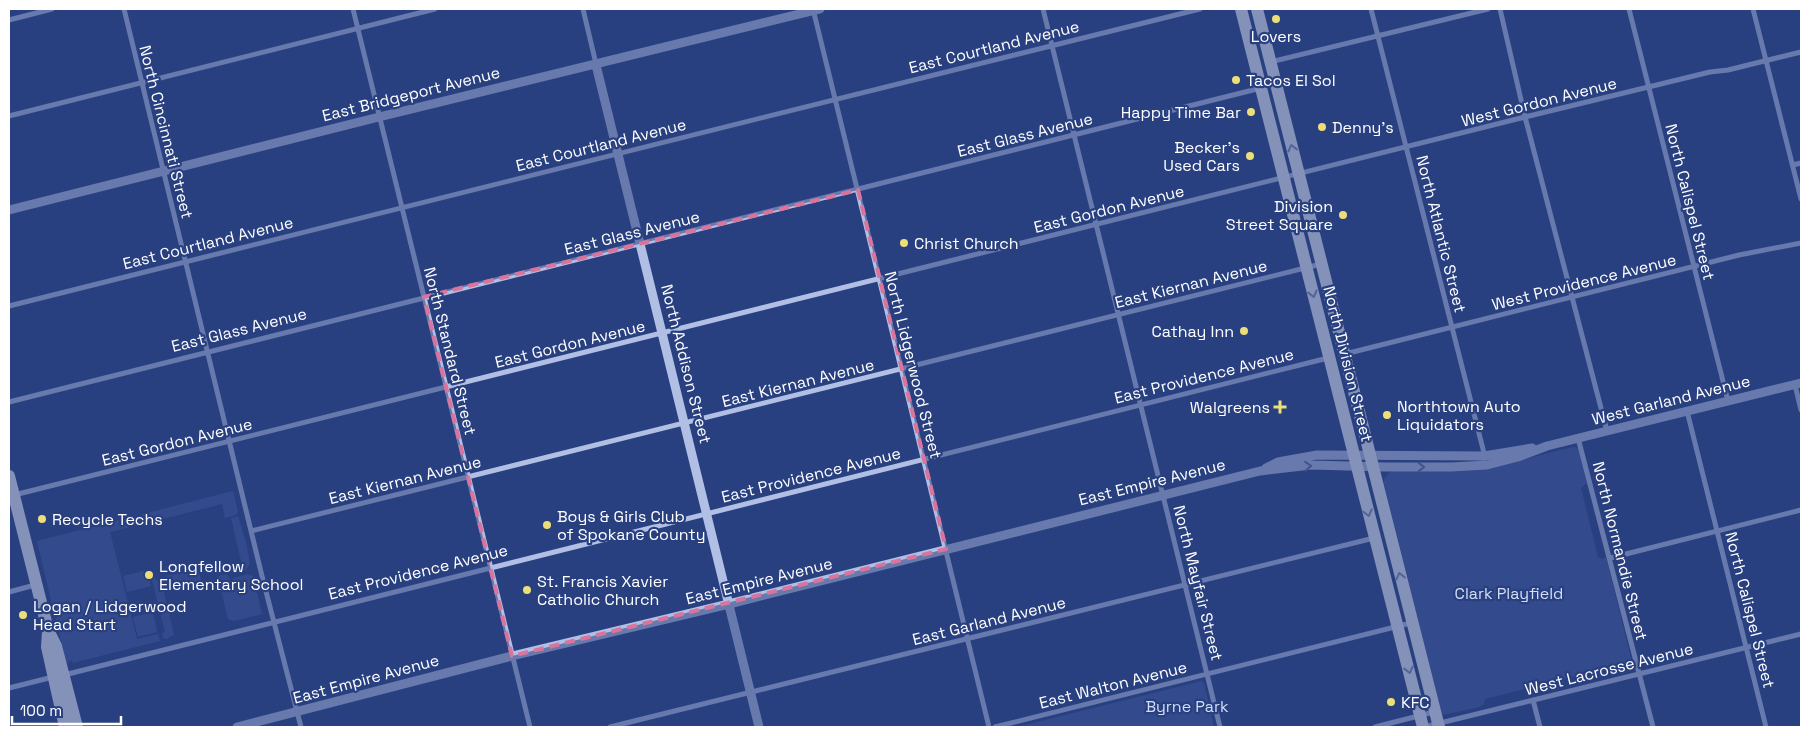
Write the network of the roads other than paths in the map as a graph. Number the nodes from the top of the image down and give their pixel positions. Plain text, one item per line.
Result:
1 (52, 9) edge
2 (124, 9) edge
3 (353, 9) edge
4 (435, 9) edge
5 (583, 9) edge
6 (815, 9) edge
7 (1043, 9) edge
8 (1200, 9) edge
9 (1257, 9) edge
10 (1371, 9) edge
11 (1488, 9) edge
12 (1500, 9) edge
13 (1629, 9) edge
14 (1753, 9) edge
15 (1242, 13) edge
16 (9, 20) edge
17 (358, 28) junction
18 (1378, 36) junction
19 (1052, 46) junction
20 (1801, 52) edge
21 (1766, 61) junction
22 (1270, 62) junction
23 (596, 65) junction
24 (142, 82) junction
25 (1261, 88) junction
26 (1648, 88) junction
27 (835, 100) junction
28 (9, 116) edge
29 (379, 117) junction
30 (1526, 117) junction
31 (1286, 124) junction
32 (1074, 135) junction
33 (1406, 147) junction
34 (619, 154) junction
35 (1801, 163) edge
36 (1793, 165) junction
37 (162, 171) junction
38 (1298, 175) junction
39 (1283, 178) junction
40 (858, 190) junction
41 (1801, 199) edge
42 (402, 206) junction
43 (9, 210) edge
44 (1096, 226) junction
45 (1801, 243) edge
46 (640, 244) junction
47 (185, 261) junction
48 (1321, 264) junction
49 (1694, 267) junction
50 (1306, 268) junction
51 (880, 280) junction
52 (424, 297) junction
53 (1573, 297) junction
54 (9, 306) edge
55 (1118, 315) junction
56 (1452, 327) junction
57 (663, 334) junction
58 (207, 351) junction
59 (1345, 354) junction
60 (1329, 357) junction
61 (902, 370) junction
62 (1798, 384) edge
63 (446, 388) junction
64 (1728, 401) junction
65 (9, 402) edge
66 (1140, 405) junction
67 (1801, 410) edge
68 (1687, 411) junction
69 (685, 424) junction
70 (1606, 431) junction
71 (1578, 438) junction
72 (230, 442) junction
73 (924, 460) junction
74 (1356, 460) junction
75 (1486, 460) junction
76 (1371, 461) junction
77 (9, 476) edge
78 (468, 476) junction
79 (1163, 494) junction
80 (11, 496) edge
81 (1801, 510) edge
82 (707, 513) junction
83 (251, 531) junction
84 (1717, 531) junction
85 (1374, 538) junction
86 (946, 549) junction
87 (1610, 558) junction
88 (489, 567) junction
89 (36, 585) junction
90 (1185, 585) junction
91 (9, 592) edge
92 (729, 604) junction
93 (274, 622) junction
94 (1412, 623) junction
95 (1398, 627) junction
96 (1801, 634) edge
97 (968, 640) junction
98 (1746, 648) junction
99 (512, 656) junction
100 (1207, 674) junction
101 (1639, 674) junction
102 (59, 676) junction
103 (9, 688) edge
104 (751, 693) junction
105 (1533, 700) junction
106 (297, 712) junction
107 (1437, 721) edge
108 (1422, 723) edge
109 (65, 727) edge
110 (78, 727) edge
111 (236, 727) edge
112 (301, 727) edge
113 (530, 727) edge
114 (610, 727) edge
115 (759, 727) edge
116 (990, 727) edge
117 (994, 727) edge
118 (1220, 727) edge
119 (1375, 727) edge
120 (1540, 727) edge
121 (1653, 727) edge
122 (1766, 727) edge

1 - 16 street
2 - 24 street, North Cincinnati Street
3 - 17 street, North Standard Street
4 - 17 street
5 - 23 street, North Addison Street
6 - 23 street, East Bridgeport Avenue
6 - 27 street, North Lidgerwood Street
7 - 19 street, North Mayfair Street
8 - 19 street, East Courtland Avenue
9 - 22 main road, North Division Street
10 - 18 street, North Atlantic Street
11 - 18 street
12 - 30 street
13 - 26 street, North Calispel Street
14 - 21 street
15 - 22 main road
15 - 25 main road, North Division Street
17 - 24 street
17 - 29 street, North Standard Street
18 - 22 street
18 - 33 street, North Atlantic Street
19 - 27 street, East Courtland Avenue
19 - 32 street, North Mayfair Street
20 - 21 street, West Gordon Avenue
21 - 26 street, West Gordon Avenue
21 - 36 street
22 - 31 main road, North Division Street
23 - 29 street, East Bridgeport Avenue
23 - 34 street, North Addison Street
24 - 28 street
24 - 37 street, North Cincinnati Street
25 - 31 main road
25 - 32 street, East Glass Avenue
25 - 39 main road, North Division Street
26 - 30 street, West Gordon Avenue
26 - 49 street, North Calispel Street
27 - 34 street, East Courtland Avenue
27 - 40 street, North Lidgerwood Street
29 - 37 street, East Bridgeport Avenue
29 - 42 street, North Standard Street
30 - 33 street, West Gordon Avenue
30 - 53 street
38 -> 31 main road, North Division Street
32 - 40 street, East Glass Avenue
32 - 44 street, North Mayfair Street
33 - 38 street, West Gordon Avenue
33 - 56 street, North Atlantic Street
34 - 42 street, East Courtland Avenue
34 - 46 street, North Addison Street
35 - 36 street
36 - 41 street
37 - 43 street, East Bridgeport Avenue
37 - 47 street, North Cincinnati Street
38 - 39 street, West Gordon Avenue
38 - 48 main road, North Division Street
39 - 44 street, East Gordon Avenue
39 - 50 main road, North Division Street
40 - 46 street, East Glass Avenue
40 - 51 street, North Lidgerwood Street
42 - 47 street, East Courtland Avenue
42 - 52 street, North Standard Street
44 - 51 street, East Gordon Avenue
44 - 55 street, North Mayfair Street
45 - 49 street, West Providence Avenue
46 - 52 street, East Glass Avenue
46 - 57 street, North Addison Street
47 - 54 street, East Courtland Avenue
47 - 58 street, North Cincinnati Street
48 - 50 street, East Kiernan Avenue
48 - 59 main road, North Division Street
49 - 53 street, West Providence Avenue
49 - 64 street, North Calispel Street
50 - 55 street, East Kiernan Avenue
50 -> 60 main road, North Division Street
51 - 57 street, East Gordon Avenue
51 - 61 street, North Lidgerwood Street
52 - 58 street, East Glass Avenue
52 - 63 street, North Standard Street
53 - 56 street, West Providence Avenue
53 - 70 street
55 - 61 street, East Kiernan Avenue
55 - 66 street, North Mayfair Street
56 - 59 street, West Providence Avenue
56 - 75 street, North Atlantic Street
57 - 63 street, East Gordon Avenue
57 - 69 street, North Addison Street
58 - 65 street, East Glass Avenue
58 - 72 street, North Cincinnati Street
59 - 76 main road, North Division Street
60 - 66 street, East Providence Avenue
60 - 74 main road, North Division Street
61 - 69 street, East Kiernan Avenue
61 - 73 street, North Lidgerwood Street
62 - 64 street, West Garland Avenue
62 - 67 street
63 - 72 street, East Gordon Avenue
63 - 78 street, North Standard Street
64 - 68 street, West Garland Avenue
66 - 73 street, East Providence Avenue
66 - 79 street, North Mayfair Street
68 - 70 street, West Garland Avenue
68 - 84 street, North Calispel Street
69 - 78 street, East Kiernan Avenue
69 - 82 street, North Addison Street
70 - 71 street, West Garland Avenue
71 - 75 street, West Garland Avenue
71 - 87 street, North Normandie Street
72 - 80 street, East Gordon Avenue
72 - 83 street, North Cincinnati Street
73 - 82 street, East Providence Avenue
73 - 86 street, North Lidgerwood Street
74 - 76 street, West Garland Avenue
74 - 79 street, East Empire Avenue
74 -> 85 main road, North Division Street
75 - 76 street, West Garland Avenue
94 -> 76 main road, North Division Street
77 - 80 main road
78 - 83 street, East Kiernan Avenue
78 - 88 street, North Standard Street
79 - 86 street, East Empire Avenue
79 - 90 street, North Mayfair Street
80 - 89 main road
81 - 84 street
82 - 88 street, East Providence Avenue
82 - 92 street, North Addison Street
83 - 93 street, North Cincinnati Street
84 - 87 street
84 - 98 street, North Calispel Street
85 - 90 street, East Garland Avenue
85 - 95 main road, North Division Street
86 - 92 street, East Empire Avenue
86 - 97 street, North Lidgerwood Street
87 - 101 street, North Normandie Street
88 - 93 street, East Providence Avenue
88 - 99 street, North Standard Street
89 - 91 street
89 - 102 main road
90 - 97 street, East Garland Avenue
90 - 100 street, North Mayfair Street
92 - 99 street, East Empire Avenue
92 - 104 street, North Addison Street
93 - 102 street, East Providence Avenue
93 - 106 street, North Cincinnati Street
94 - 95 street, East Walton Avenue
94 - 107 main road, North Division Street
95 - 100 street, East Walton Avenue
95 -> 108 main road, North Division Street
96 - 98 street, West Lacrosse Avenue
97 - 104 street, East Garland Avenue
97 - 116 street, North Lidgerwood Street
98 - 101 street, West Lacrosse Avenue
98 - 122 street, North Calispel Street
99 - 106 street, East Empire Avenue
99 - 113 street, North Standard Street
100 - 117 street, East Walton Avenue
100 - 118 street, North Mayfair Street
101 - 105 street, West Lacrosse Avenue
101 - 121 street, North Normandie Street
102 - 103 street, East Providence Avenue
102 - 109 main road
102 - 110 main road
104 - 114 street, East Garland Avenue
104 - 115 street, North Addison Street
105 - 107 street, West Lacrosse Avenue
105 - 120 street
106 - 111 street, East Empire Avenue
106 - 112 street, North Cincinnati Street
107 - 108 street
107 - 108 street, West Lacrosse Avenue
108 - 119 street

